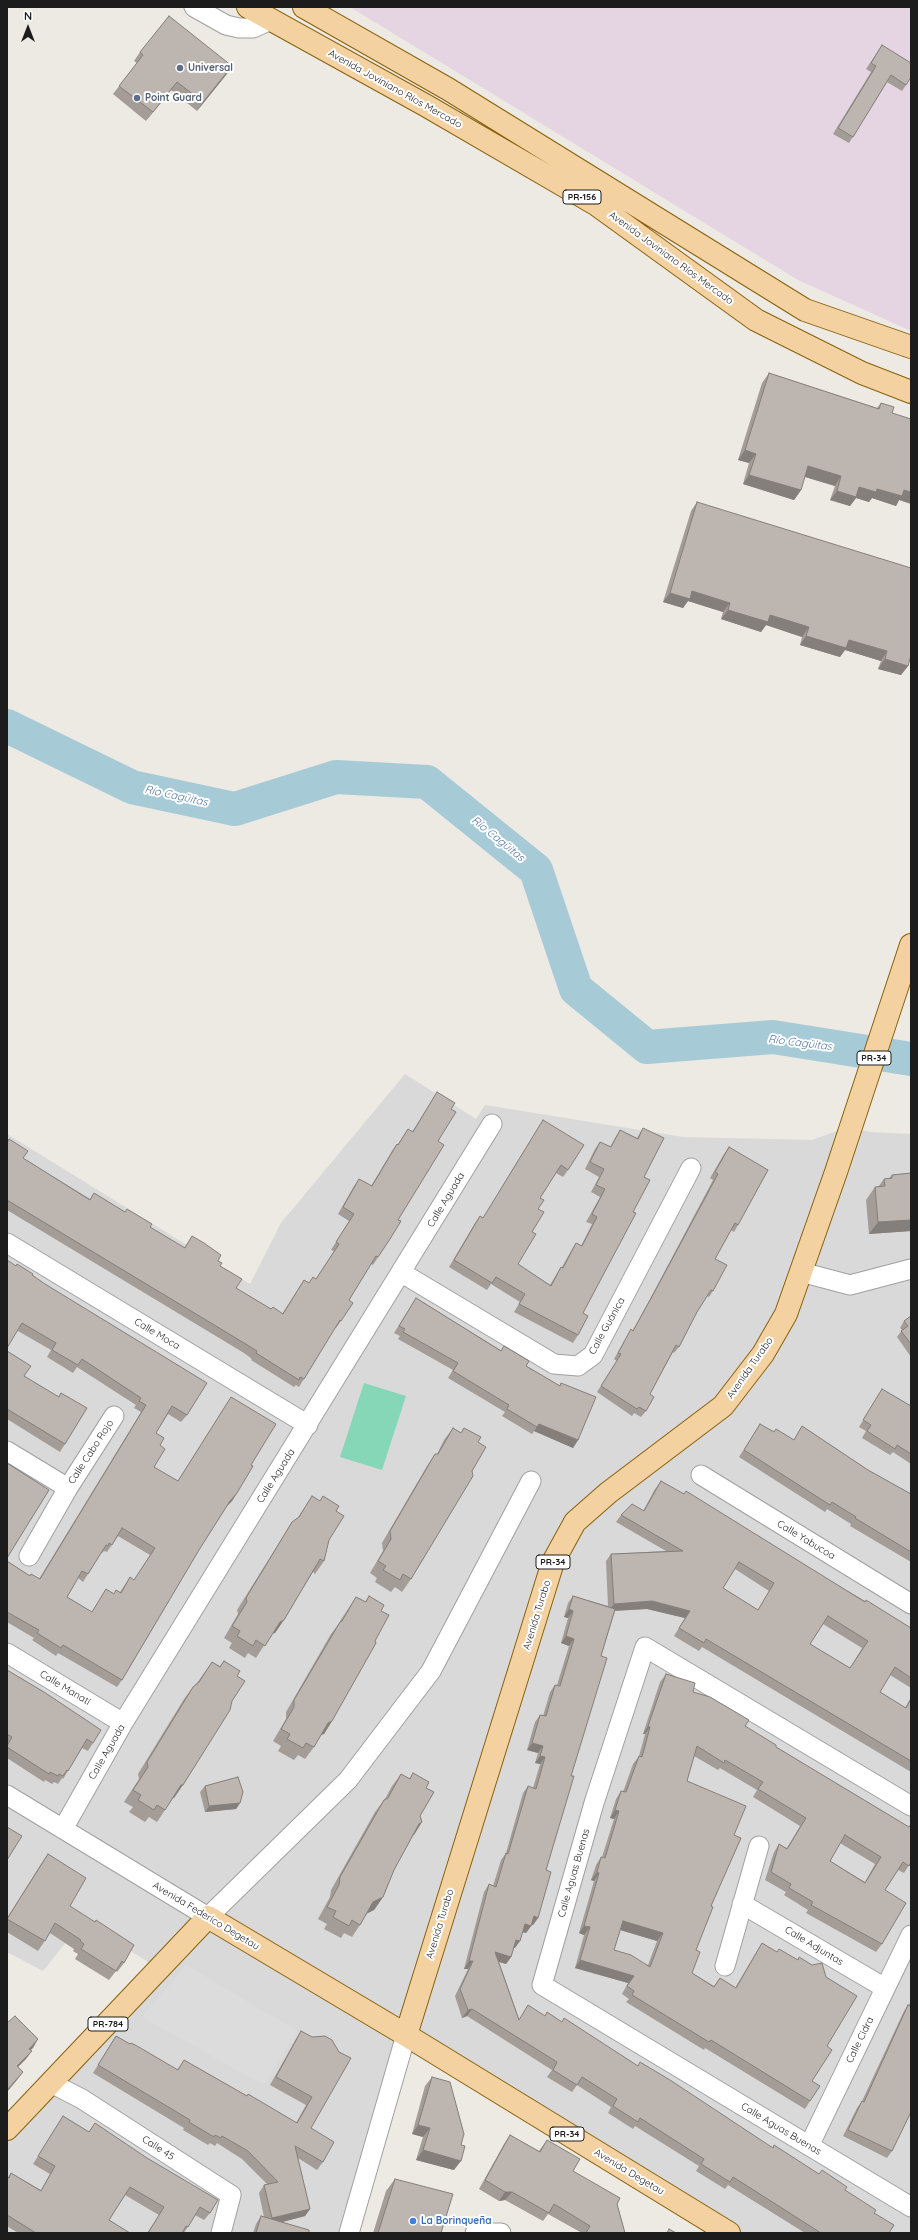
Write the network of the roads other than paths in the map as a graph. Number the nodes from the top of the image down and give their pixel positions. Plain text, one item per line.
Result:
1 (194, 7) edge
2 (248, 7) edge
3 (304, 7) edge
4 (271, 20) junction
5 (911, 347) edge
6 (911, 392) edge
7 (911, 945) edge
8 (492, 1124) dead end
9 (691, 1168) dead end
10 (7, 1243) edge
11 (911, 1269) edge
12 (801, 1272) junction
13 (402, 1273) junction
14 (114, 1416) dead end
15 (308, 1425) junction
16 (7, 1451) edge
17 (701, 1476) dead end
18 (531, 1481) dead end
19 (68, 1488) junction
20 (29, 1556) dead end
21 (911, 1604) edge
22 (7, 1653) edge
23 (123, 1723) junction
24 (7, 1795) edge
25 (911, 1806) edge
26 (63, 1830) junction
27 (759, 1846) dead end
28 (742, 1904) junction
29 (208, 1917) junction
30 (911, 1935) edge
31 (725, 1966) dead end
32 (885, 1988) junction
33 (406, 2035) junction
34 (51, 2083) junction
35 (7, 2129) edge
36 (809, 2146) junction
37 (911, 2207) edge
38 (221, 2233) edge
39 (349, 2233) edge
40 (475, 2233) edge
41 (502, 2233) edge
42 (728, 2233) edge

1 - 4 street
2 - 4 main road, Avenida Joviniano Ríos Mercado / PR-156
3 - 5 main road, Avenida Joviniano Ríos Mercado / PR-156
4 - 6 main road, Avenida Joviniano Ríos Mercado / PR-156
7 - 12 main road, Avenida Turabo / PR-34
8 - 13 street, Calle Aguada
9 - 13 street, Calle Guánica
10 - 15 street, Calle Moca
11 - 12 street
12 - 33 main road, Avenida Turabo / PR-34
13 - 15 street, Calle Aguada
14 - 19 street, Calle Cabo Rojo
15 - 23 street, Calle Aguada
16 - 19 street, Calle Cabo Rojo
17 - 21 street, Calle Yabucoa
18 - 29 street
19 - 20 street, Calle Cabo Rojo
22 - 23 street, Calle Manatí
23 - 26 street, Calle Aguada
24 - 26 street, Avenida Federico Degetau
25 - 36 street, Calle Aguas Buenas
26 - 29 street, Avenida Federico Degetau
27 - 28 street
28 - 31 street
28 - 32 street, Calle Adjuntas
29 - 33 main road, Avenida Federico Degetau
29 - 34 main road, PR-784 / PR-784
30 - 32 street, Calle Cidra
32 - 36 street, Calle Cidra
33 - 39 street, Avenida Turabo
33 - 42 main road, Avenida Degetau / PR-34
34 - 35 main road, PR-784 / PR-784
34 - 38 street, Calle 45
36 - 37 street, Calle Aguas Buenas
40 - 41 street

